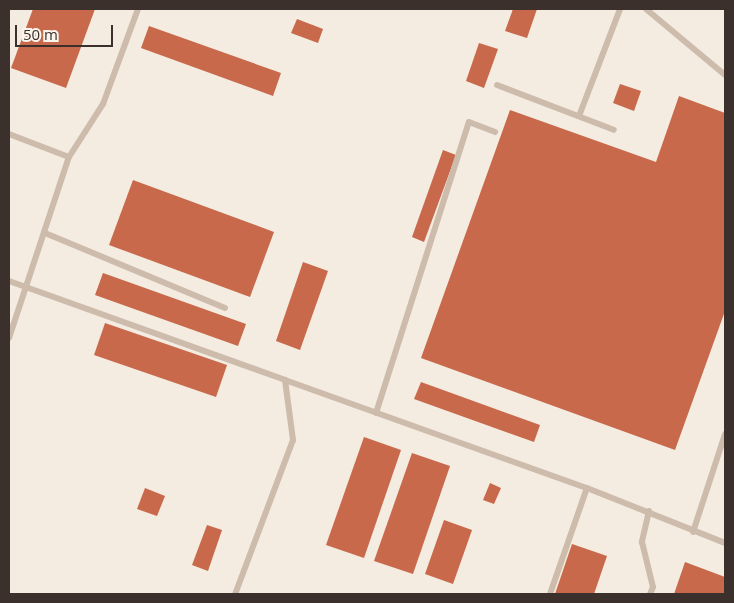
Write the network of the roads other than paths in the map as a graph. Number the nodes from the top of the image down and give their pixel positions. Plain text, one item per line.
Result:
1 (138, 9) edge
2 (620, 9) edge
3 (646, 9) edge
4 (725, 75) edge
5 (497, 85) dead end
6 (579, 116) junction
7 (614, 130) dead end
8 (495, 132) dead end
9 (9, 134) edge
10 (69, 157) junction
11 (45, 234) junction
12 (9, 281) edge
13 (26, 287) junction
14 (225, 308) dead end
15 (9, 338) edge
16 (285, 380) junction
17 (376, 413) junction
18 (725, 434) edge
19 (587, 488) junction
20 (649, 511) junction
21 (693, 532) junction
22 (725, 543) edge
23 (236, 594) edge
24 (550, 594) edge
25 (650, 594) edge

1 - 10 lane
2 - 6 lane
3 - 4 lane
5 - 6 lane
6 - 7 lane
8 - 17 lane
9 - 10 lane
10 - 11 lane
11 - 13 lane
11 - 14 lane
12 - 13 lane
13 - 15 lane
13 - 16 lane
16 - 17 lane
16 - 23 lane
17 - 19 lane
18 - 21 lane
19 - 20 lane
19 - 24 lane
20 - 21 lane
20 - 25 lane
21 - 22 lane

